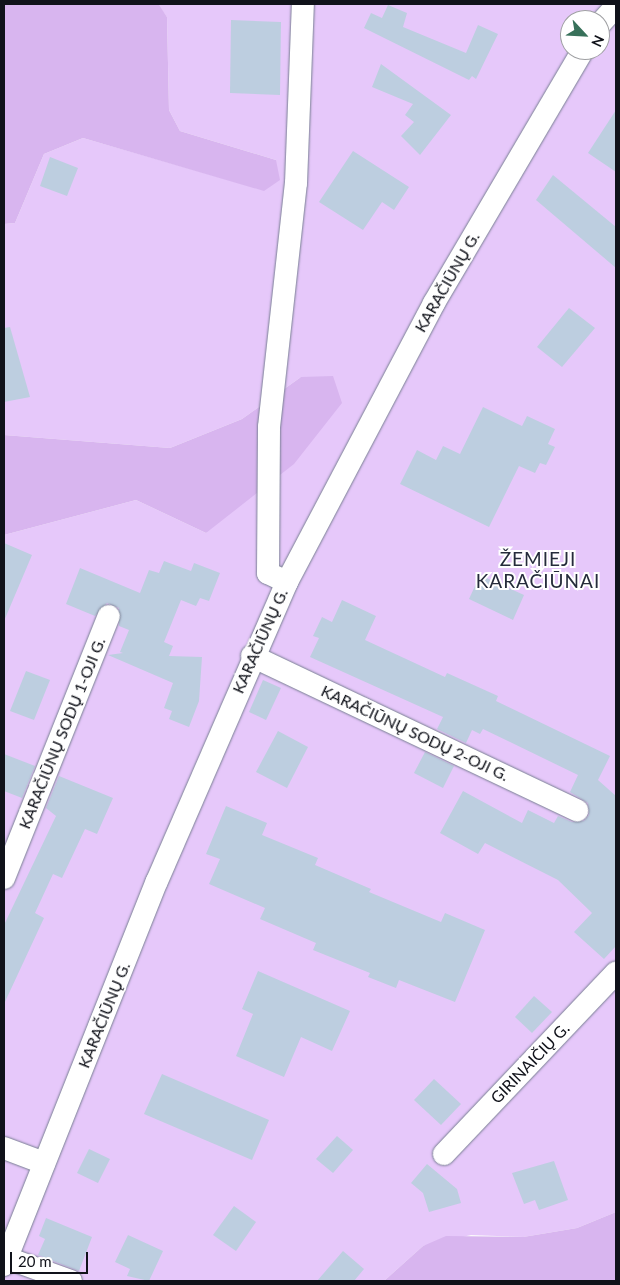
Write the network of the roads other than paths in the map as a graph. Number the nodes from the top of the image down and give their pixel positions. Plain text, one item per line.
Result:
1 (303, 4) edge
2 (577, 60) edge
3 (287, 582) junction
4 (109, 616) dead end
5 (252, 656) junction
6 (577, 810) dead end
7 (4, 878) edge
8 (616, 973) edge
9 (4, 1148) edge
10 (444, 1154) dead end
11 (44, 1163) junction
12 (5, 1261) edge
13 (71, 1281) edge

1 - 3 street
2 - 3 street, KARAČIŪNŲ G.
3 - 5 street, KARAČIŪNŲ G.
4 - 7 street, KARAČIŪNŲ SODŲ 1-OJI G.
5 - 6 street, KARAČIŪNŲ SODŲ 2-OJI G.
5 - 11 street, KARAČIŪNŲ G.
8 - 10 street, GIRINAIČIŲ G.
9 - 11 street
11 - 12 street, KARAČIŪNŲ G.
12 - 13 street

